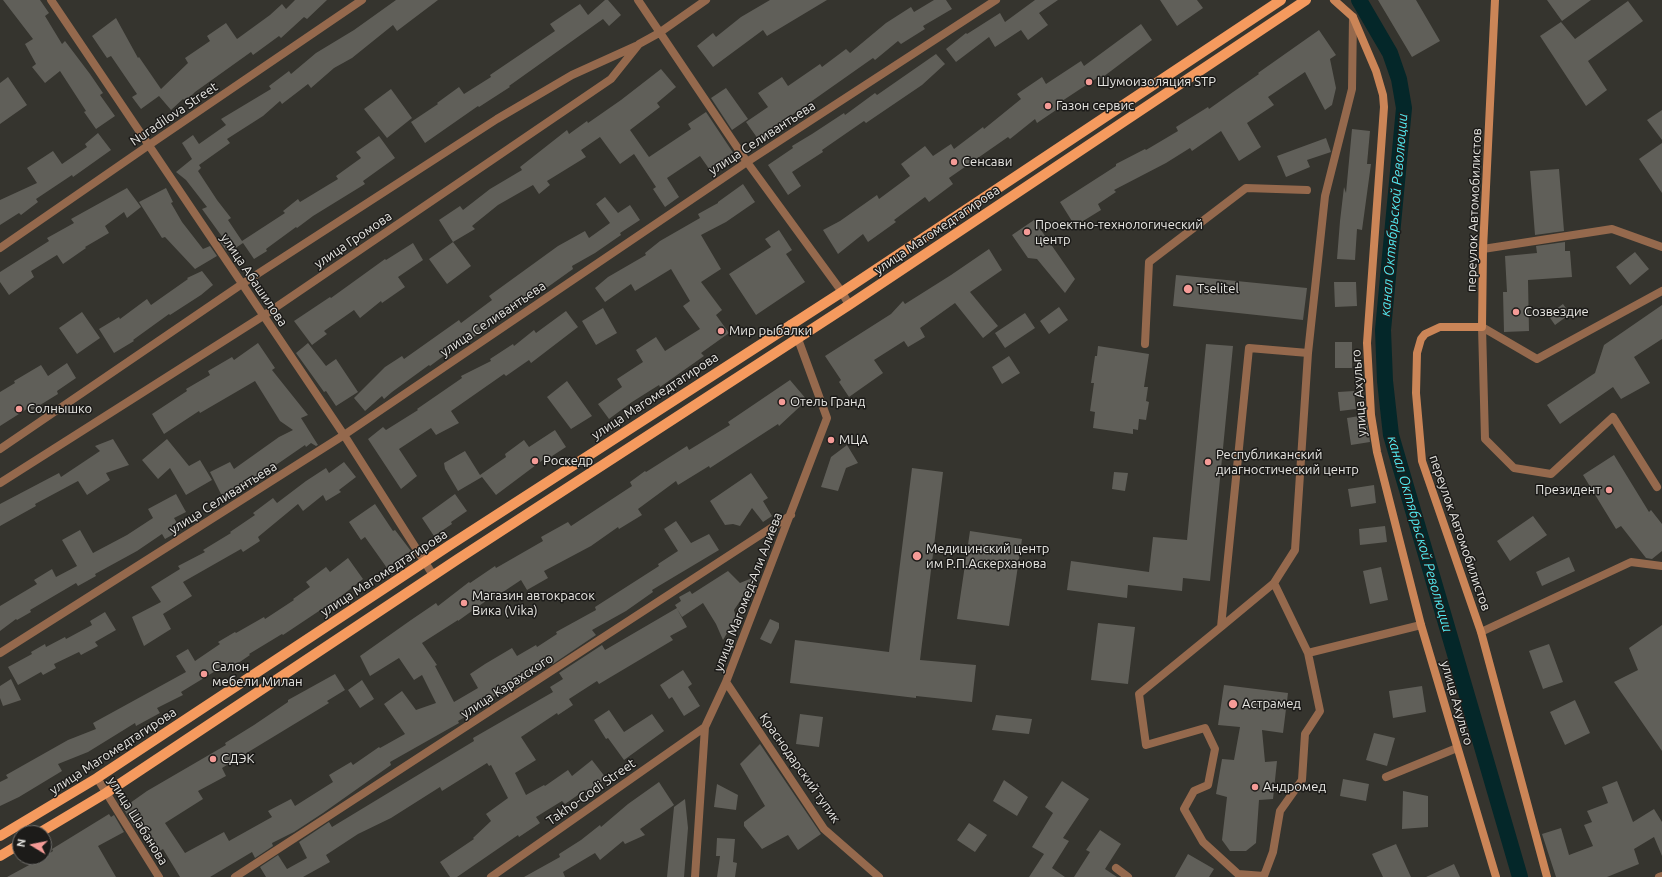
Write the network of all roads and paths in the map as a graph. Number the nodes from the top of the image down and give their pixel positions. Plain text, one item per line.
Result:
1 (51, 0) edge
2 (362, 0) edge
3 (638, 0) edge
4 (706, 0) edge
5 (996, 0) edge
6 (1281, 0) edge
7 (1306, 0) edge
8 (1334, 0) edge
9 (1495, 0) edge
10 (1353, 17) junction
11 (659, 33) junction
12 (639, 44) junction
13 (149, 145) junction
14 (747, 162) junction
15 (1307, 190) dead end
16 (1662, 247) edge
17 (0, 248) edge
18 (1483, 249) junction
19 (242, 284) junction
20 (1662, 291) edge
21 (842, 292) junction
22 (850, 306) junction
23 (263, 316) junction
24 (790, 324) junction
25 (1482, 327) junction
26 (798, 339) junction
27 (1145, 344) dead end
28 (1308, 353) junction
29 (344, 435) junction
30 (0, 449) edge
31 (0, 483) edge
32 (1657, 487) dead end
33 (791, 514) junction
34 (425, 562) junction
35 (1662, 566) edge
36 (433, 575) junction
37 (1274, 583) junction
38 (1421, 624) junction
39 (1221, 627) junction
40 (1481, 632) junction
41 (0, 653) edge
42 (1308, 653) junction
43 (726, 682) junction
44 (705, 727) junction
45 (1457, 748) junction
46 (1386, 777) dead end
47 (97, 778) junction
48 (106, 793) junction
49 (52, 825) edge
50 (0, 836) edge
51 (12, 849) edge
52 (0, 856) edge
53 (1116, 868) dead end
54 (1662, 876) edge
55 (159, 877) edge
56 (235, 877) edge
57 (491, 877) edge
58 (696, 877) edge
59 (879, 877) edge
60 (1128, 877) edge
61 (1496, 877) edge
62 (1547, 877) edge
63 (1659, 877) edge

1 - 13 street, улица Абашилова
2 - 13 street, Nuradilova Street
3 - 11 street
4 - 11 street, улица Громова
5 - 14 street, улица Селивантьева
6 - 21 main road, улица Магомедтагирова
7 - 22 main road, улица Магомедтагирова
8 - 10 main road
9 - 18 main road, переулок Автомобилистов
10 - 28 street
10 - 38 main road, улица Ахульго
11 - 12 street, улица Громова
11 - 14 street
12 - 19 street
12 - 23 street, улица Громова
13 - 17 street, Nuradilova Street
13 - 19 street, улица Абашилова
14 - 21 street
14 - 29 street, улица Селивантьева
15 - 27 street
16 - 18 street
18 - 25 main road, переулок Автомобилистов
19 - 23 street, улица Абашилова
19 - 30 street
20 - 25 street
21 - 22 street
21 - 24 main road, улица Магомедтагирова
22 - 26 main road, улица Магомедтагирова
23 - 29 street, улица Абашилова
23 - 31 street, улица Громова
24 - 26 street, улица Магомед-Али Алиева
24 - 34 main road, улица Магомедтагирова
25 - 32 street
25 - 40 main road, переулок Автомобилистов
26 - 33 street, улица Магомед-Али Алиева
26 - 36 main road, улица Магомедтагирова
28 - 37 street
28 - 39 street
29 - 34 street, улица Абашилова
29 - 41 street, улица Селивантьева
33 - 43 street, улица Магомед-Али Алиева
33 - 56 street, улица Карахского
34 - 36 street, улица Абашилова
34 - 47 main road, улица Магомедтагирова
35 - 40 street
36 - 48 main road, улица Магомедтагирова
37 - 39 street
37 - 42 street
38 - 42 street
38 - 45 main road, улица Ахульго
39 - 42 street
40 - 62 main road, переулок Автомобилистов
43 - 44 street, улица Магомед-Али Алиева
43 - 59 street, Краснодарский тупик
44 - 57 street, Takho-Godi Street
44 - 58 street, улица Магомед-Али Алиева
45 - 46 street
45 - 61 main road, улица Ахульго
47 - 48 street, улица Шабанова
47 - 50 main road, улица Магомедтагирова
48 - 49 main road, улица Магомедтагирова
48 - 55 street, улица Шабанова
51 - 52 main road
53 - 60 street
54 - 63 street

